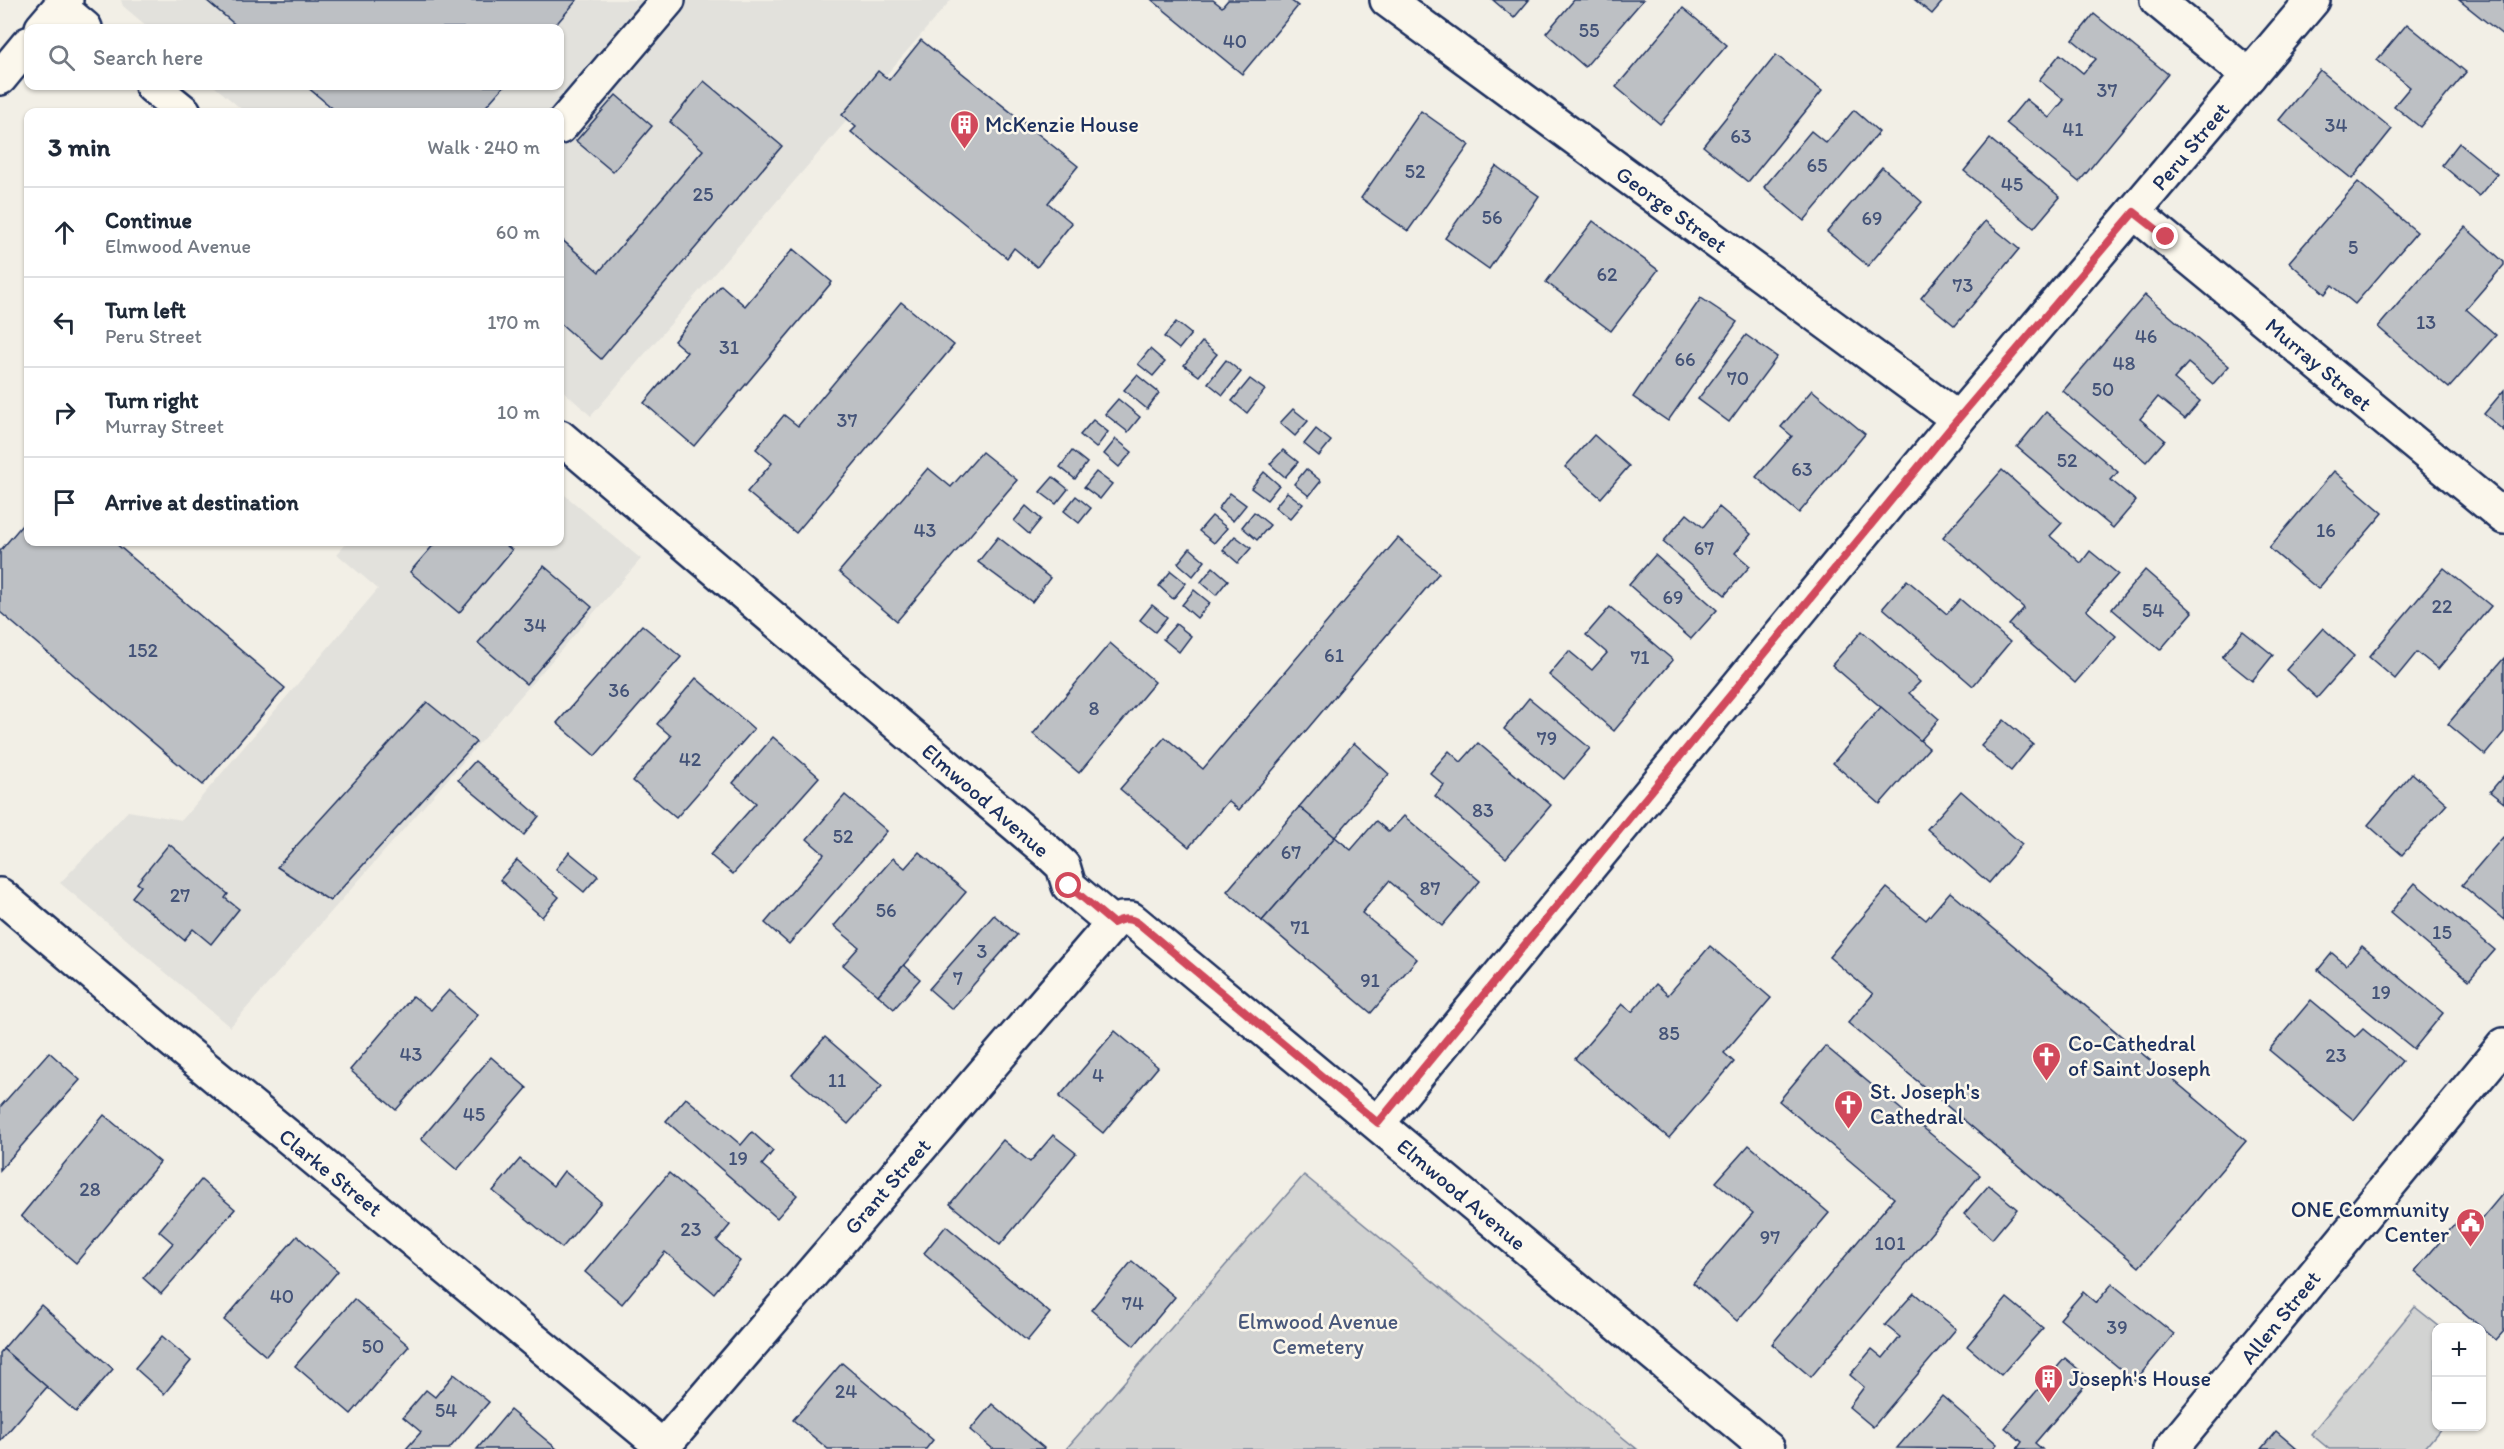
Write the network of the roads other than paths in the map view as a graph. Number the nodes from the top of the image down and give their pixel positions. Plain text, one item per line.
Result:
1 (668, 0) edge
2 (1386, 0) edge
3 (2157, 0) edge
4 (2313, 0) edge
5 (56, 12) edge
6 (78, 24) edge
7 (24, 49) edge
8 (2248, 76) junction
9 (0, 78) edge
10 (157, 90) edge
11 (179, 108) edge
12 (564, 122) edge
13 (2134, 212) junction
14 (1958, 419) junction
15 (564, 440) edge
16 (2504, 517) edge
17 (0, 895) edge
18 (1113, 923) junction
19 (2504, 1045) edge
20 (1378, 1123) junction
21 (662, 1448) edge
22 (1768, 1449) edge
23 (2171, 1449) edge

1 - 12 street
2 - 14 street, George Street
3 - 8 street
4 - 8 street, Peru Street
5 - 6 street
7 - 9 street
8 - 13 street, Peru Street
10 - 11 street
13 - 14 street, Peru Street
13 - 16 street, Murray Street
14 - 20 street, Peru Street
15 - 18 street, Elmwood Avenue
17 - 21 street, Clarke Street
18 - 20 street, Elmwood Avenue
18 - 21 street, Grant Street
19 - 23 street, Allen Street
20 - 22 street, Elmwood Avenue

